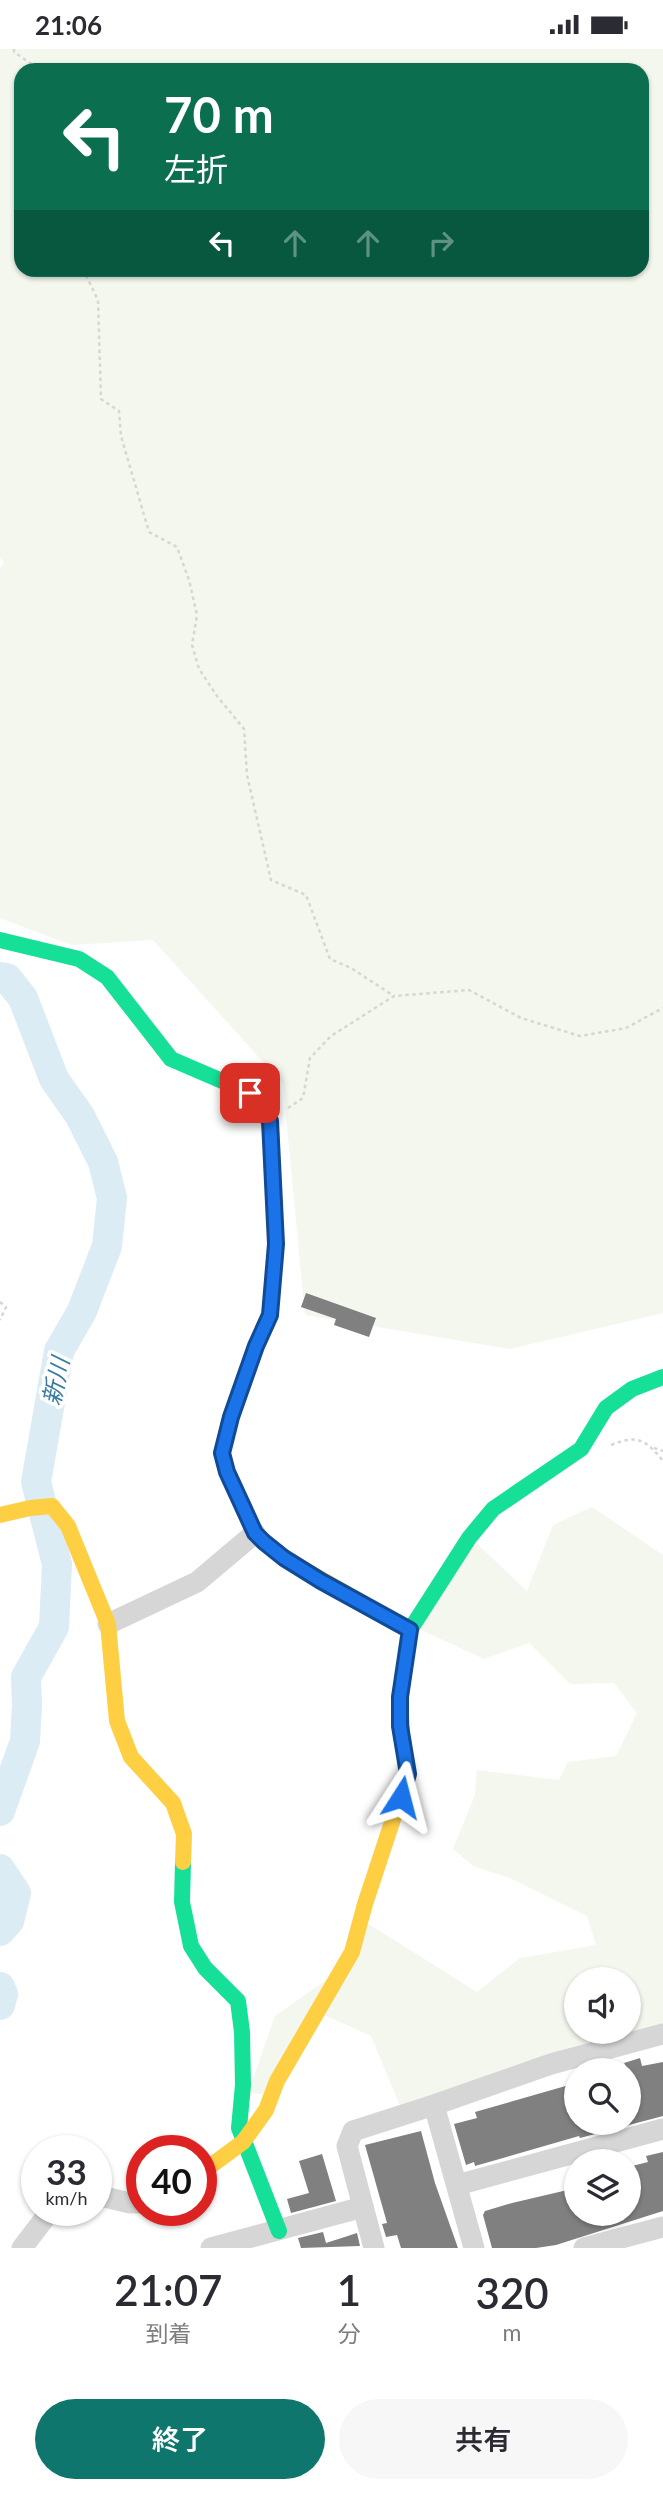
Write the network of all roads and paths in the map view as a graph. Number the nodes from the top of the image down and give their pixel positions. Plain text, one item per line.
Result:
1 (14, 49) edge
2 (31, 63) edge
3 (87, 277) edge
4 (0, 940) edge
5 (394, 996) junction
6 (663, 1008) edge
7 (270, 1121) junction
8 (0, 1302) edge
9 (0, 1320) edge
10 (663, 1377) edge
11 (651, 1447) dead end
12 (663, 1451) edge
13 (0, 1515) edge
14 (255, 1533) junction
15 (108, 1624) junction
16 (410, 1630) junction
17 (663, 2034) edge
18 (434, 2105) junction
19 (663, 2129) edge
20 (243, 2142) junction
21 (217, 2161) edge
22 (457, 2185) junction
23 (363, 2207) junction
24 (39, 2226) edge
25 (663, 2227) edge
26 (279, 2231) junction
27 (22, 2248) edge
28 (211, 2248) edge
29 (374, 2248) edge
30 (474, 2248) edge
31 (584, 2248) edge

1 - 2 path
3 - 5 path
4 - 7 street
5 - 6 path
5 - 7 path
7 - 14 street
8 - 9 path
10 - 16 street
11 - 12 path
13 - 15 street
14 - 15 street
14 - 16 street
15 - 20 street
16 - 20 street
17 - 18 street
18 - 22 street
18 - 23 street
19 - 22 street
20 - 21 street
20 - 26 street
22 - 30 street
23 - 26 street
23 - 29 street
24 - 27 street
25 - 31 street
26 - 28 street

